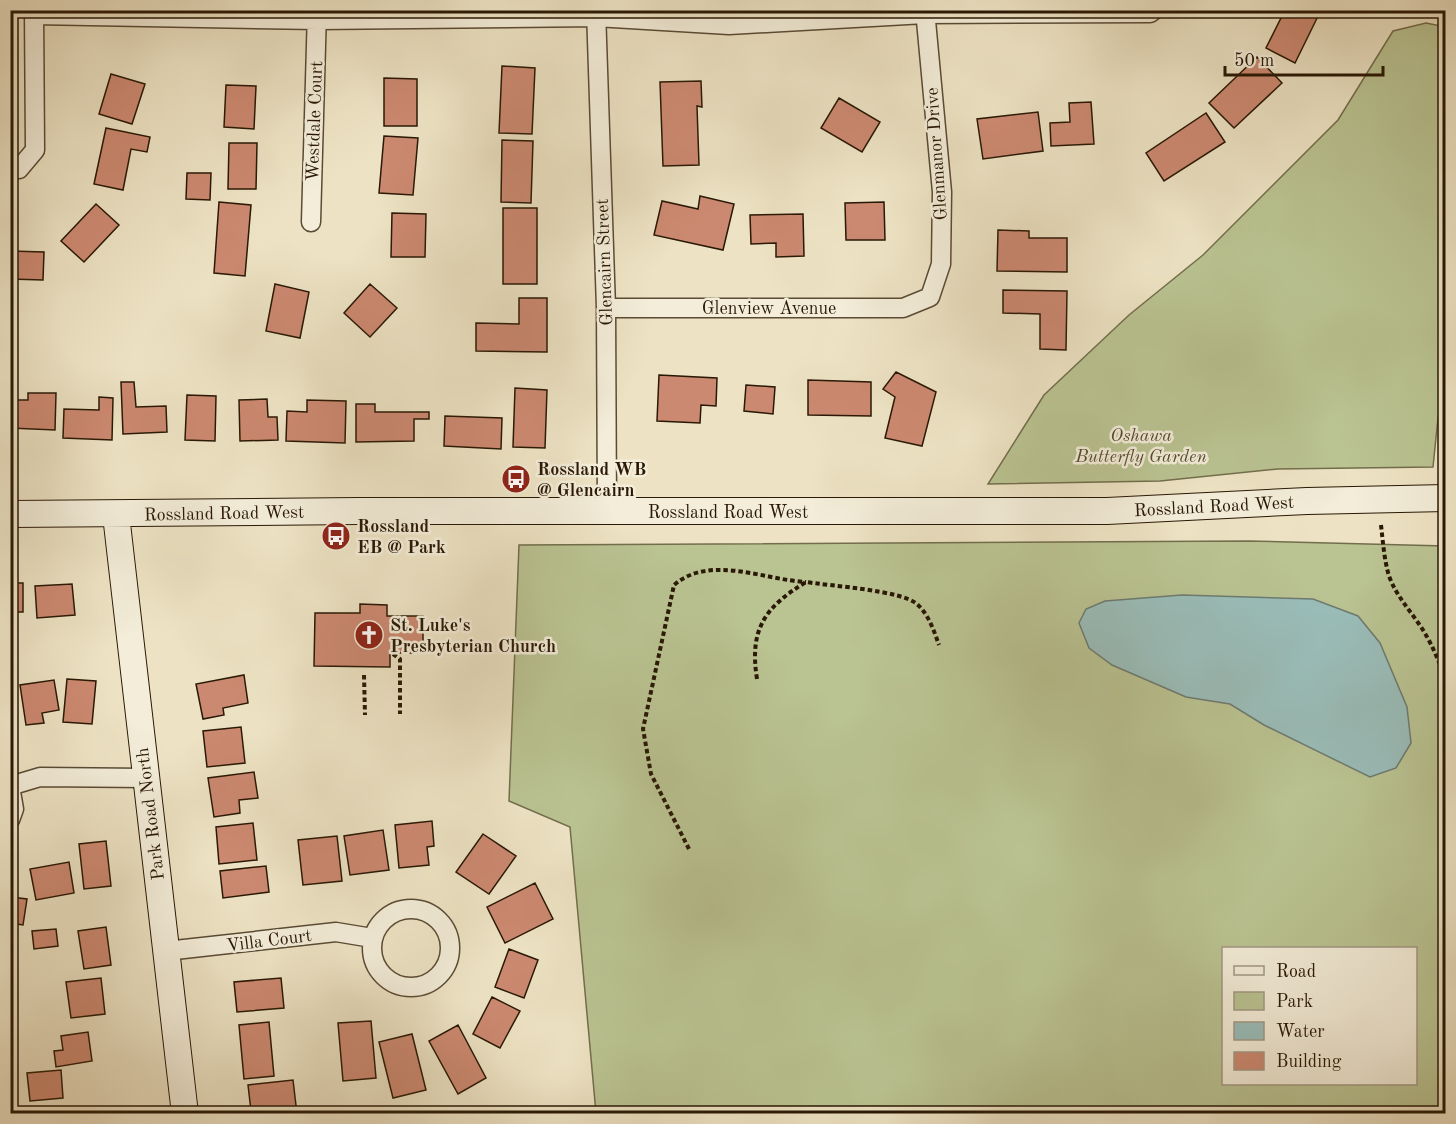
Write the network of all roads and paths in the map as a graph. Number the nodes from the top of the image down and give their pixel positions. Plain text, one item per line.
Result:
1 (1154, 10) edge
2 (925, 12) edge
3 (34, 13) edge
4 (596, 14) edge
5 (317, 15) edge
6 (10, 169) edge
7 (311, 222) dead end
8 (930, 297) joint
9 (606, 308) junction
10 (1446, 498) edge
11 (607, 513) junction
12 (10, 514) edge
13 (116, 515) junction
14 (1381, 525) dead end
15 (806, 582) junction
16 (939, 645) dead end
17 (393, 654) dead end
18 (364, 675) dead end
19 (757, 679) dead end
20 (1446, 679) edge
21 (400, 714) dead end
22 (365, 715) dead end
23 (146, 778) junction
24 (10, 786) edge
25 (10, 820) edge
26 (689, 849) dead end
27 (372, 938) junction
28 (165, 951) junction
29 (185, 1113) edge

1 - 2 street
2 - 4 street
2 - 8 street, Glenmanor Drive
3 - 5 street
3 - 6 street
4 - 5 street
4 - 9 street, Glencairn Street
5 - 7 street, Westdale Court
8 - 9 street, Glenview Avenue
9 - 11 street, Glencairn Street
10 - 11 main road, Rossland Road West
11 - 13 main road, Rossland Road West
12 - 13 main road, Rossland Road West
13 - 23 main road, Park Road North
14 - 20 path
15 - 16 path
15 - 19 path
15 - 26 path
17 - 21 path
18 - 22 path
23 - 24 street
23 - 28 main road, Park Road North
24 - 25 street
27 - 27 street
27 - 28 street, Villa Court
28 - 29 main road, Park Road North

